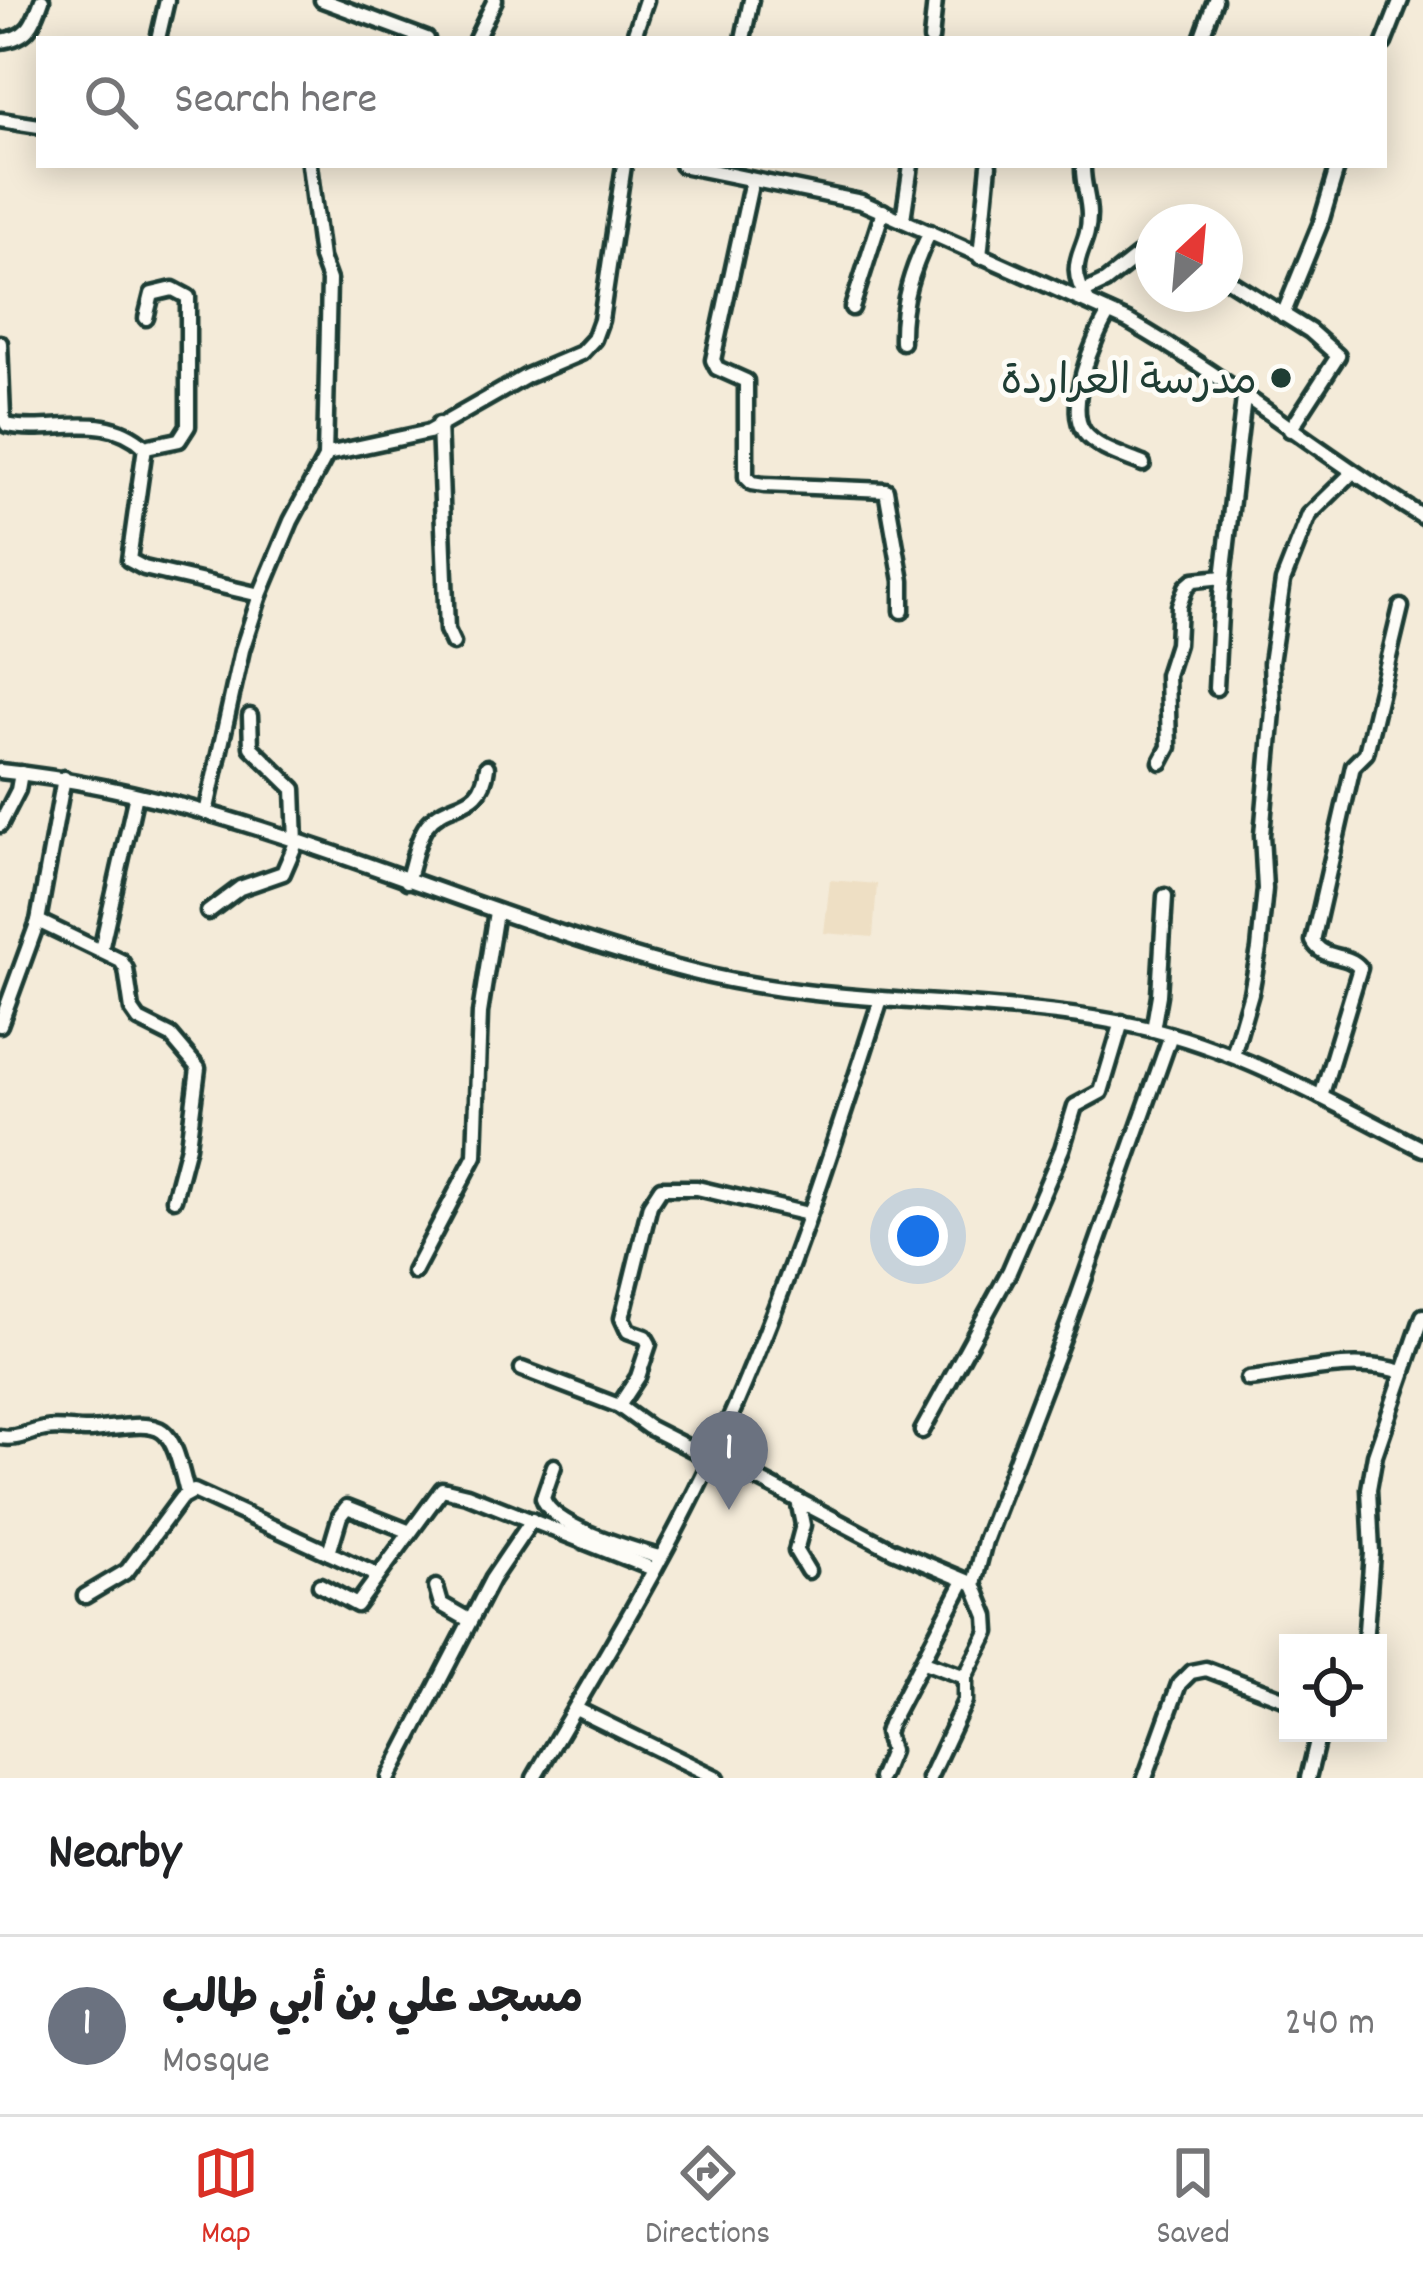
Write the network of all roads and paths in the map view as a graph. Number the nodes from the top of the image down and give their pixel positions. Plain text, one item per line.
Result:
1 (42, 0) edge
2 (166, 0) edge
3 (322, 0) edge
4 (495, 0) edge
5 (646, 0) edge
6 (752, 0) edge
7 (935, 0) edge
8 (1215, 0) edge
9 (1401, 0) edge
10 (159, 36) edge
11 (419, 36) edge
12 (477, 36) edge
13 (634, 36) edge
14 (744, 36) edge
15 (931, 36) edge
16 (1202, 36) edge
17 (1387, 36) edge
18 (0, 40) edge
19 (0, 120) edge
20 (36, 126) edge
21 (309, 168) edge
22 (624, 168) edge
23 (698, 168) edge
24 (911, 168) edge
25 (989, 168) edge
26 (1083, 168) edge
27 (1337, 168) edge
28 (752, 180) junction
29 (883, 211) junction
30 (903, 219) junction
31 (930, 232) junction
32 (980, 257) junction
33 (1135, 258) edge
34 (1243, 289) edge
35 (1086, 298) junction
36 (851, 308) dead end
37 (1109, 313) junction
38 (1283, 315) junction
39 (146, 318) dead end
40 (902, 343) dead end
41 (0, 344) edge
42 (1244, 398) junction
43 (439, 424) junction
44 (1290, 430) junction
45 (145, 447) junction
46 (325, 458) junction
47 (1143, 464) dead end
48 (1351, 474) junction
49 (1423, 517) edge
50 (1223, 578) junction
51 (260, 595) junction
52 (1401, 608) dead end
53 (902, 610) dead end
54 (453, 643) dead end
55 (1216, 688) dead end
56 (250, 716) dead end
57 (1161, 762) dead end
58 (487, 767) dead end
59 (0, 771) edge
60 (21, 773) junction
61 (64, 778) junction
62 (136, 795) junction
63 (206, 813) junction
64 (0, 825) edge
65 (296, 843) junction
66 (407, 881) junction
67 (1166, 896) dead end
68 (208, 912) dead end
69 (496, 912) junction
70 (38, 921) junction
71 (101, 950) junction
72 (880, 1002) junction
73 (1122, 1022) junction
74 (0, 1025) edge
75 (1153, 1030) junction
76 (1171, 1035) junction
77 (1233, 1055) junction
78 (1321, 1097) junction
79 (1423, 1149) edge
80 (174, 1199) dead end
81 (808, 1214) junction
82 (414, 1272) dead end
83 (1423, 1316) edge
84 (522, 1369) dead end
85 (1402, 1372) junction
86 (1248, 1379) dead end
87 (620, 1406) junction
88 (922, 1431) dead end
89 (0, 1437) edge
90 (712, 1457) junction
91 (554, 1466) dead end
92 (187, 1493) junction
93 (798, 1500) junction
94 (532, 1520) junction
95 (408, 1532) junction
96 (329, 1553) junction
97 (656, 1563) junction
98 (808, 1571) dead end
99 (377, 1575) junction
100 (969, 1582) junction
101 (320, 1585) dead end
102 (436, 1587) dead end
103 (85, 1596) dead end
104 (469, 1620) junction
105 (1365, 1634) edge
106 (924, 1662) junction
107 (965, 1677) junction
108 (1279, 1697) edge
109 (576, 1709) junction
110 (1316, 1742) edge
111 (389, 1778) edge
112 (534, 1778) edge
113 (717, 1778) edge
114 (880, 1778) edge
115 (929, 1778) edge
116 (1145, 1778) edge
117 (1308, 1778) edge

1 - 18 street
2 - 10 street
3 - 11 street
4 - 12 street
5 - 13 street
6 - 14 street
7 - 15 street
8 - 16 street
9 - 17 street
19 - 20 street
21 - 46 street
22 - 43 street
23 - 28 street
24 - 30 street
25 - 32 street
26 - 35 street
27 - 38 street
28 - 29 street
28 - 53 street
29 - 30 street
29 - 36 street
30 - 31 street
31 - 32 street
31 - 40 street
32 - 35 street
33 - 35 street
34 - 38 street
35 - 37 street
37 - 42 street
37 - 47 street
38 - 44 street
39 - 45 street
41 - 45 street
42 - 44 street
42 - 50 street
43 - 46 street
43 - 54 street
44 - 48 street
45 - 51 street
46 - 51 street
48 - 49 street
48 - 77 street
50 - 55 street
50 - 57 street
51 - 63 street
52 - 78 street
56 - 65 street
58 - 66 street
59 - 60 street
60 - 61 street
60 - 64 street
61 - 62 street
61 - 70 street
62 - 63 street
62 - 71 street
63 - 65 street
65 - 66 street
65 - 68 street
66 - 69 street
67 - 75 street
69 - 72 street
69 - 82 street
70 - 71 street
70 - 74 street
71 - 80 street
72 - 73 street
72 - 81 street
73 - 75 street
73 - 88 street
75 - 76 street
76 - 77 street
76 - 100 street
77 - 78 street
78 - 79 street
81 - 87 street
81 - 90 street
83 - 85 street
84 - 87 street
85 - 86 street
85 - 105 street
87 - 90 street
89 - 92 street
90 - 93 street
90 - 97 street
91 - 97 street
92 - 96 street
92 - 103 street
93 - 98 street
93 - 100 street
94 - 95 street
94 - 97 street
94 - 104 street
95 - 96 street
95 - 99 street
96 - 99 street
97 - 109 street
99 - 101 street
100 - 106 street
100 - 107 street
102 - 104 street
104 - 111 street
106 - 107 street
106 - 114 street
107 - 115 street
108 - 116 street
109 - 112 street
109 - 113 street
110 - 117 street

